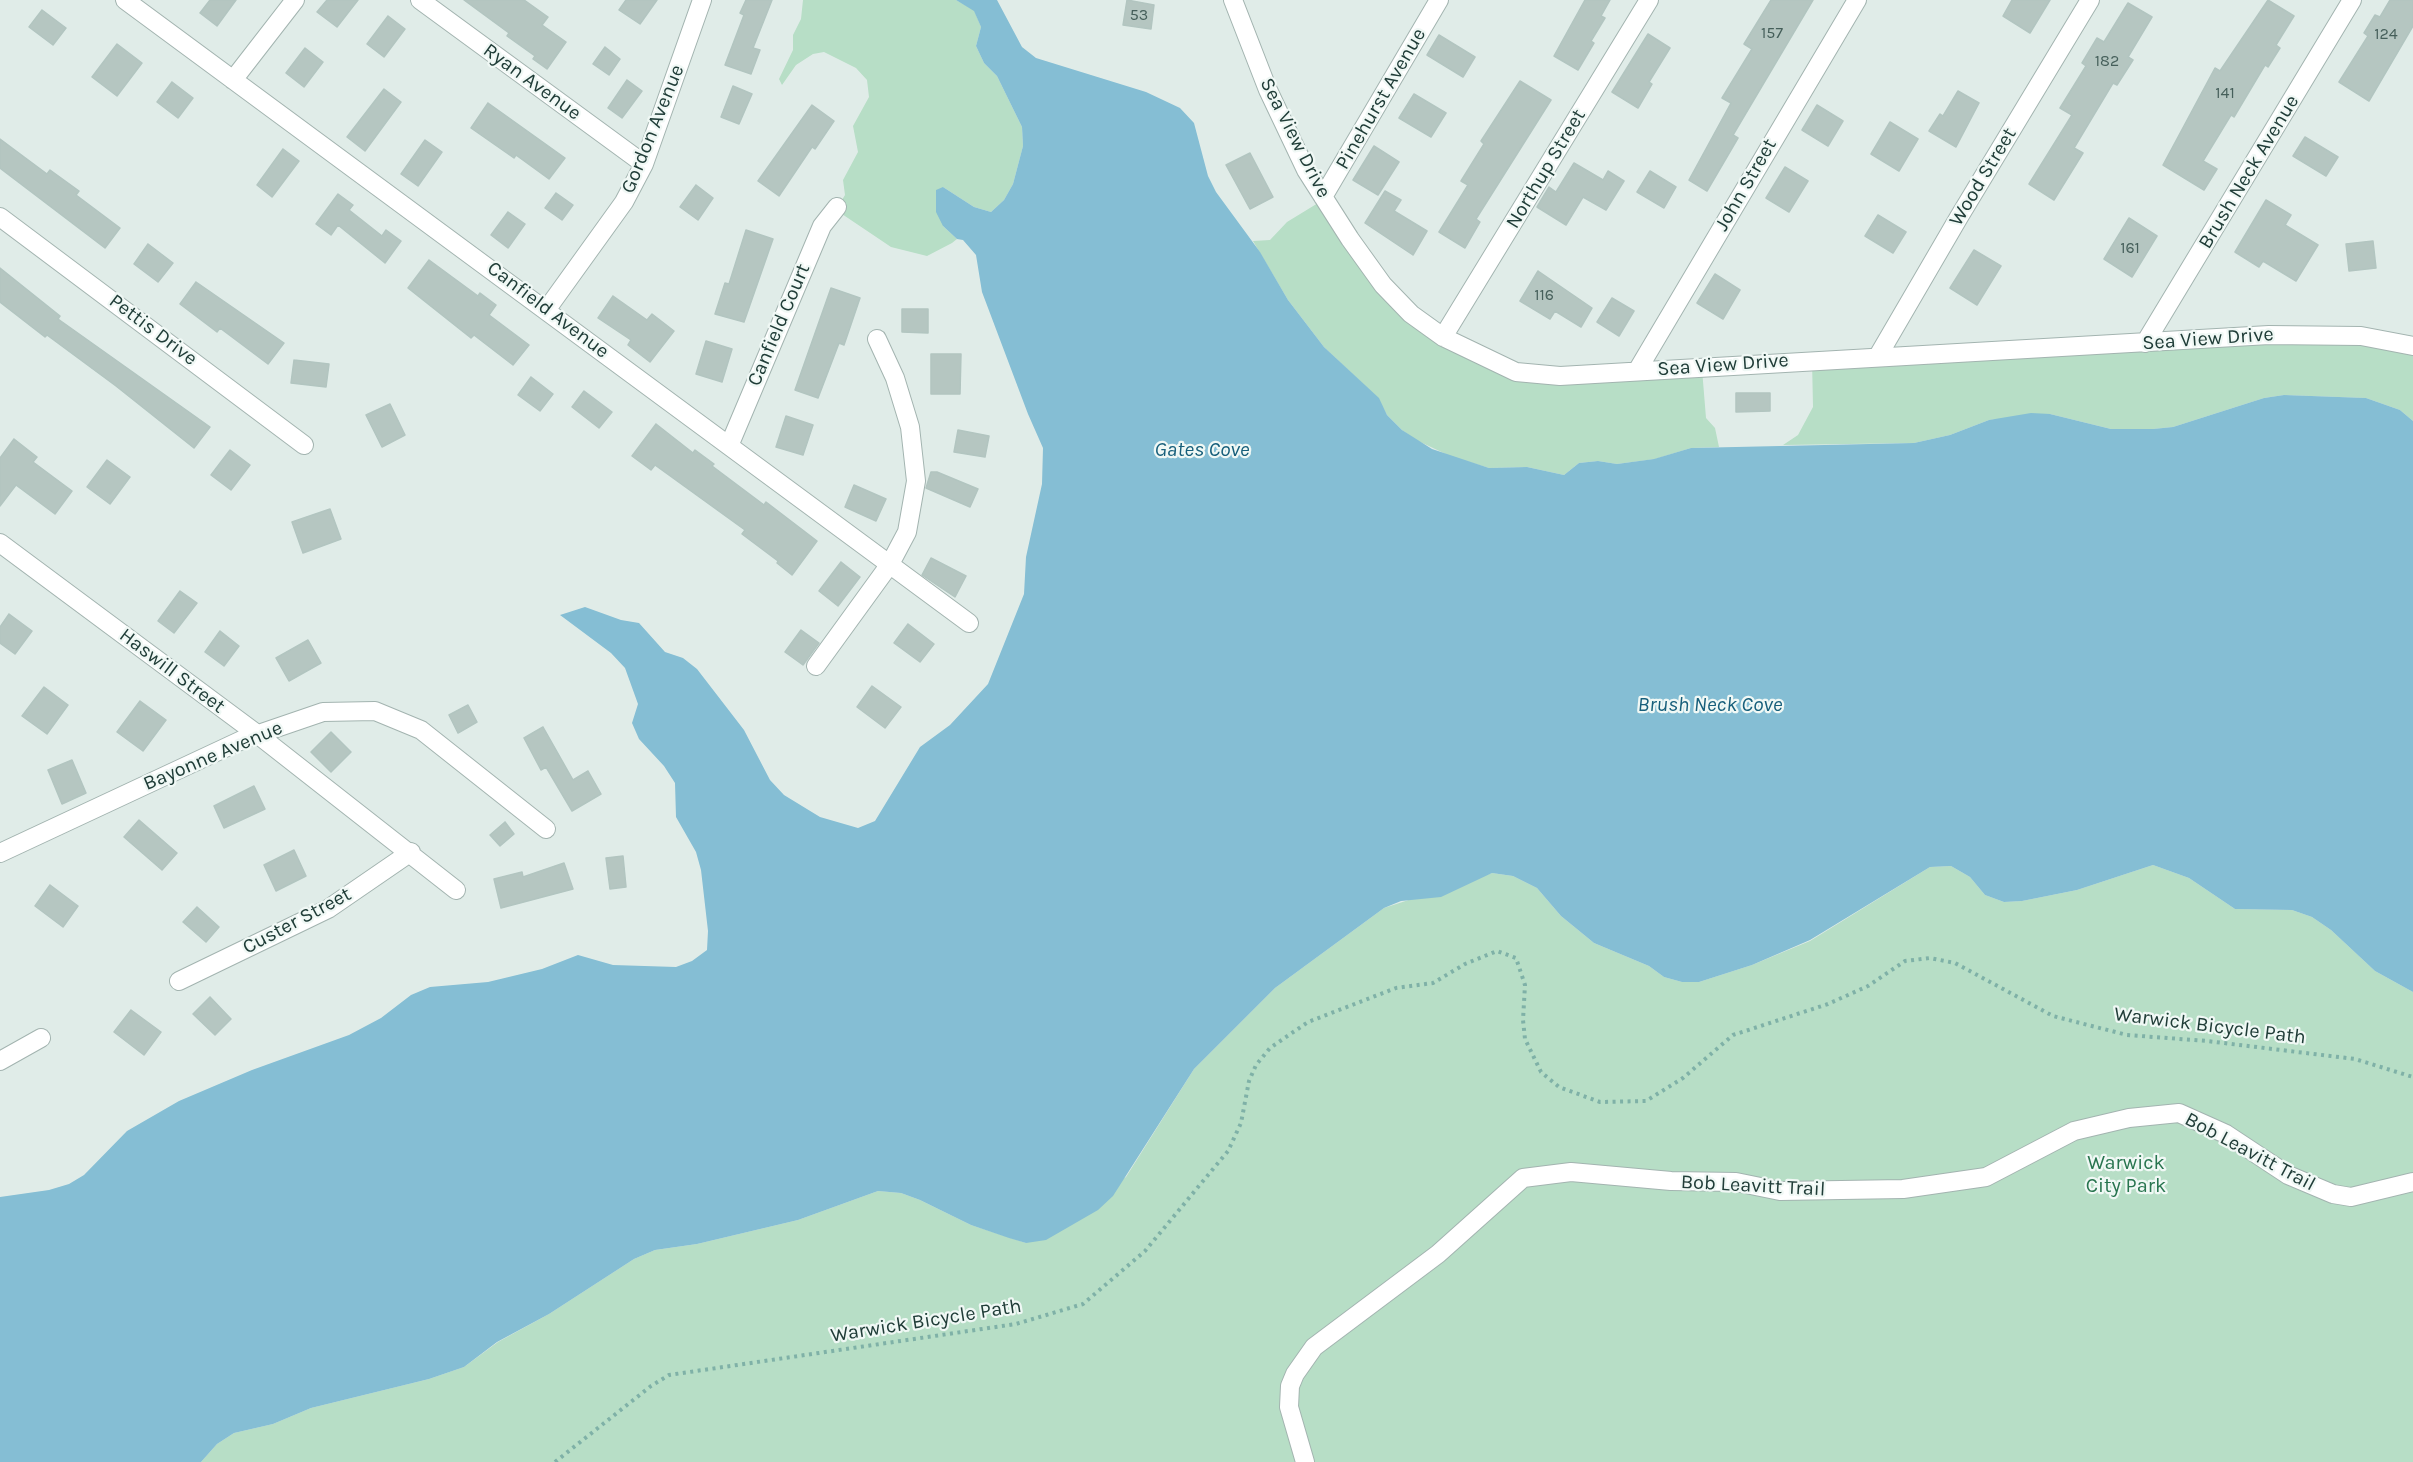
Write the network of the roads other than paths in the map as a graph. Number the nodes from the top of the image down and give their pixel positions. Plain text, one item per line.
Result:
1 (125, 0) edge
2 (295, 0) edge
3 (420, 0) edge
4 (702, 0) edge
5 (1233, 0) edge
6 (1439, 0) edge
7 (1649, 0) edge
8 (1857, 0) edge
9 (2090, 0) edge
10 (2352, 0) edge
11 (233, 80) junction
12 (644, 164) junction
13 (1323, 197) junction
14 (837, 207) dead end
15 (0, 217) edge
16 (547, 309) junction
17 (1443, 338) junction
18 (877, 339) dead end
19 (2145, 343) junction
20 (2413, 346) edge
21 (1878, 356) junction
22 (1637, 371) junction
23 (304, 445) dead end
24 (729, 446) junction
25 (0, 543) edge
26 (890, 564) junction
27 (969, 623) dead end
28 (816, 666) dead end
29 (257, 734) junction
30 (546, 829) dead end
31 (411, 852) junction
32 (0, 853) edge
33 (456, 890) dead end
34 (179, 981) dead end
35 (41, 1038) dead end
36 (0, 1061) edge
37 (2413, 1182) edge
38 (1305, 1462) edge

1 - 11 street, Canfield Avenue
2 - 11 street
3 - 12 street, Ryan Avenue
4 - 12 street, Gordon Avenue
5 - 13 street, Sea View Drive
6 - 13 street, Pinehurst Avenue
7 - 17 street, Northup Street
8 - 22 street, John Street
9 - 21 street, Wood Street
10 - 19 street, Brush Neck Avenue
11 - 16 street, Canfield Avenue
12 - 16 street, Gordon Avenue
13 - 17 street, Sea View Drive
14 - 24 street, Canfield Court
15 - 23 street, Pettis Drive
16 - 24 street, Canfield Avenue
17 - 22 street, Sea View Drive
18 - 26 street
19 - 20 street, Sea View Drive
19 - 21 street, Sea View Drive
21 - 22 street, Sea View Drive
24 - 26 street, Canfield Avenue
25 - 29 street, Haswill Street
26 - 27 street, Canfield Avenue
26 - 28 street
29 - 30 street, Bayonne Avenue
29 - 31 street, Haswill Street
29 - 32 street, Bayonne Avenue
31 - 33 street, Haswill Street
31 - 34 street, Custer Street
35 - 36 street
37 - 38 street, Bob Leavitt Trail

